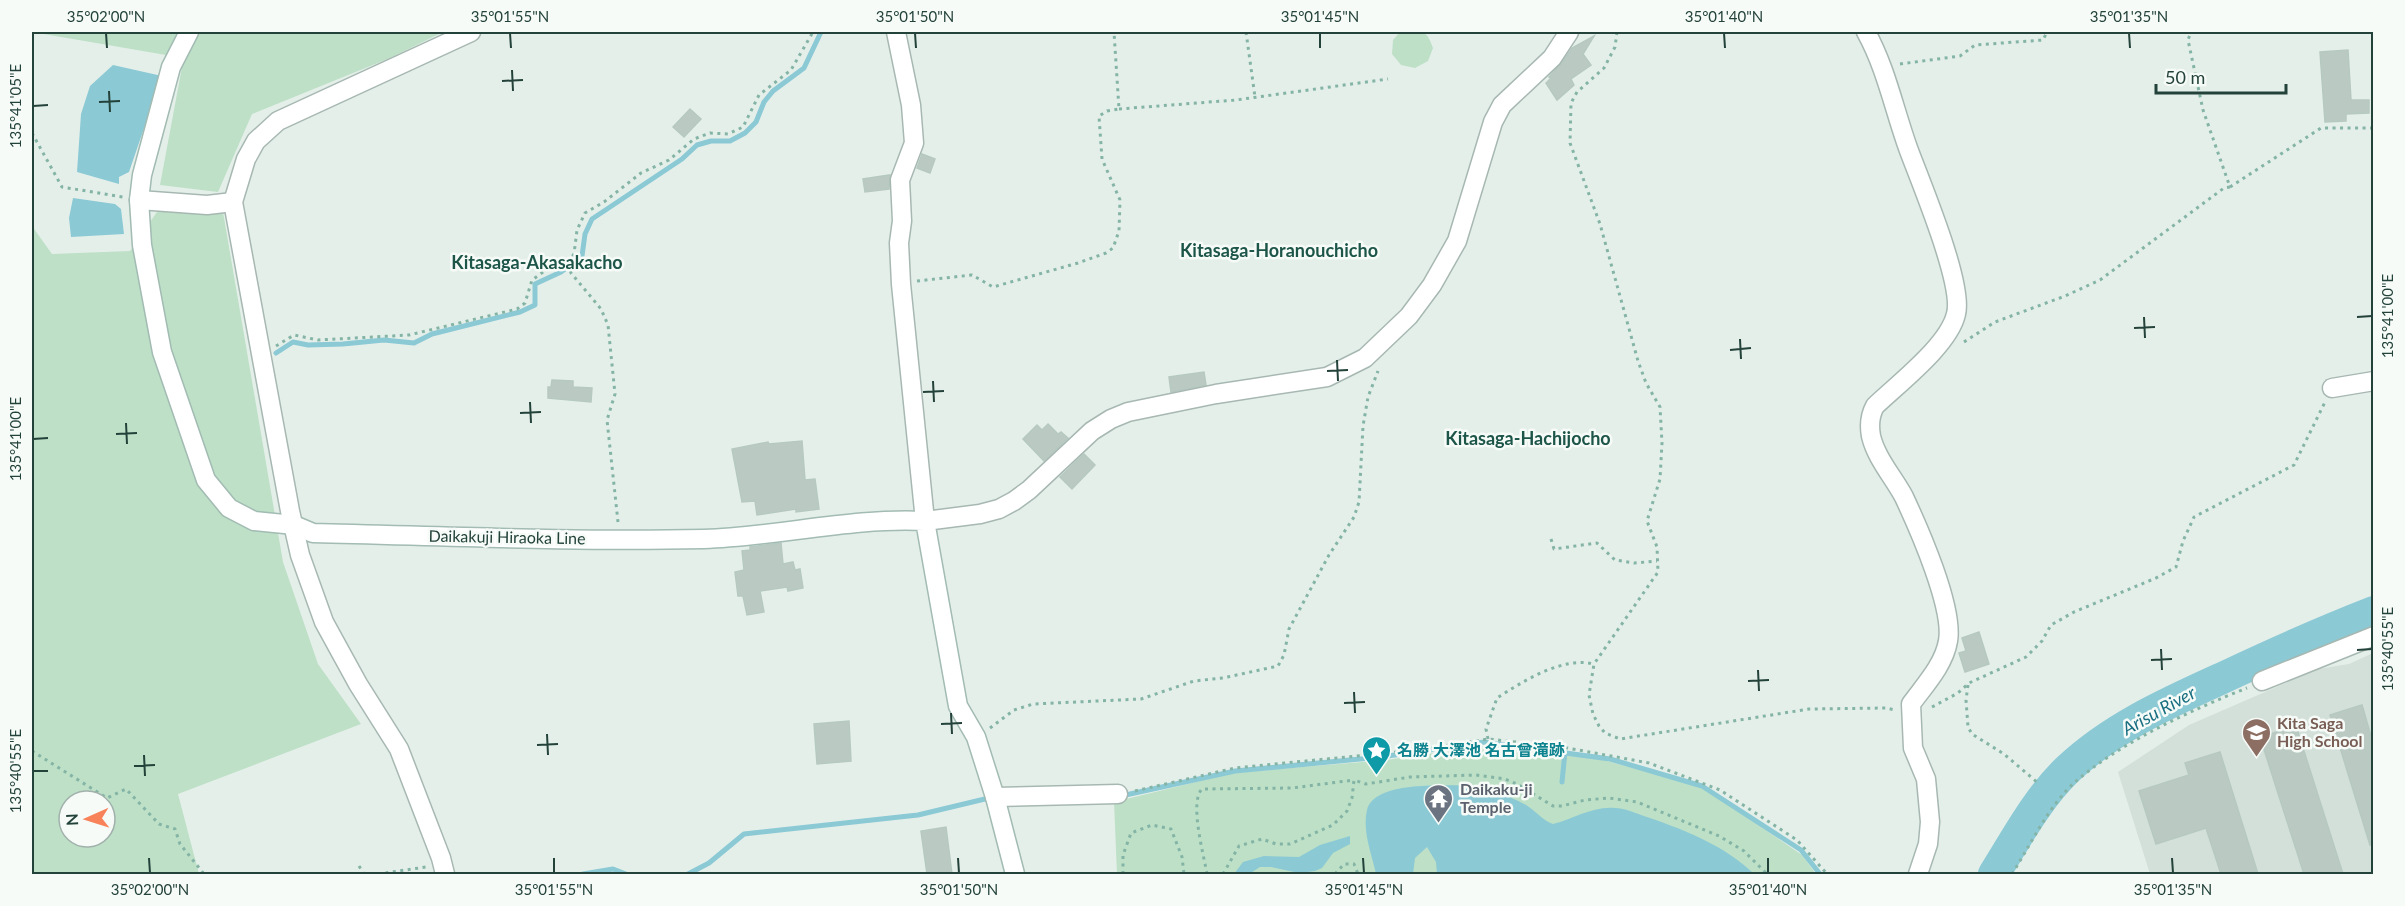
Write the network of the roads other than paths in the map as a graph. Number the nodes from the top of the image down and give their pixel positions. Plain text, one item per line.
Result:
1 (189, 32) edge
2 (471, 32) edge
3 (896, 32) edge
4 (1569, 32) edge
5 (1866, 32) edge
6 (139, 200) junction
7 (233, 202) junction
8 (2373, 381) edge
9 (2332, 388) road end
10 (925, 521) junction
11 (294, 525) junction
12 (2373, 636) edge
13 (2262, 681) road end
14 (1118, 794) road end
15 (995, 797) junction
16 (444, 870) edge
17 (1015, 874) edge
18 (1918, 874) edge

1 - 6 street, Daikakuji Hiraoka Line
2 - 7 street
3 - 10 street
4 - 10 street, Daikakuji Hiraoka Line
5 - 18 street
6 - 7 street
6 - 11 street, Daikakuji Hiraoka Line
7 - 11 street
8 - 9 street
10 - 11 street, Daikakuji Hiraoka Line
10 - 15 street
11 - 16 street
12 - 13 street
14 - 15 street
15 - 17 street

